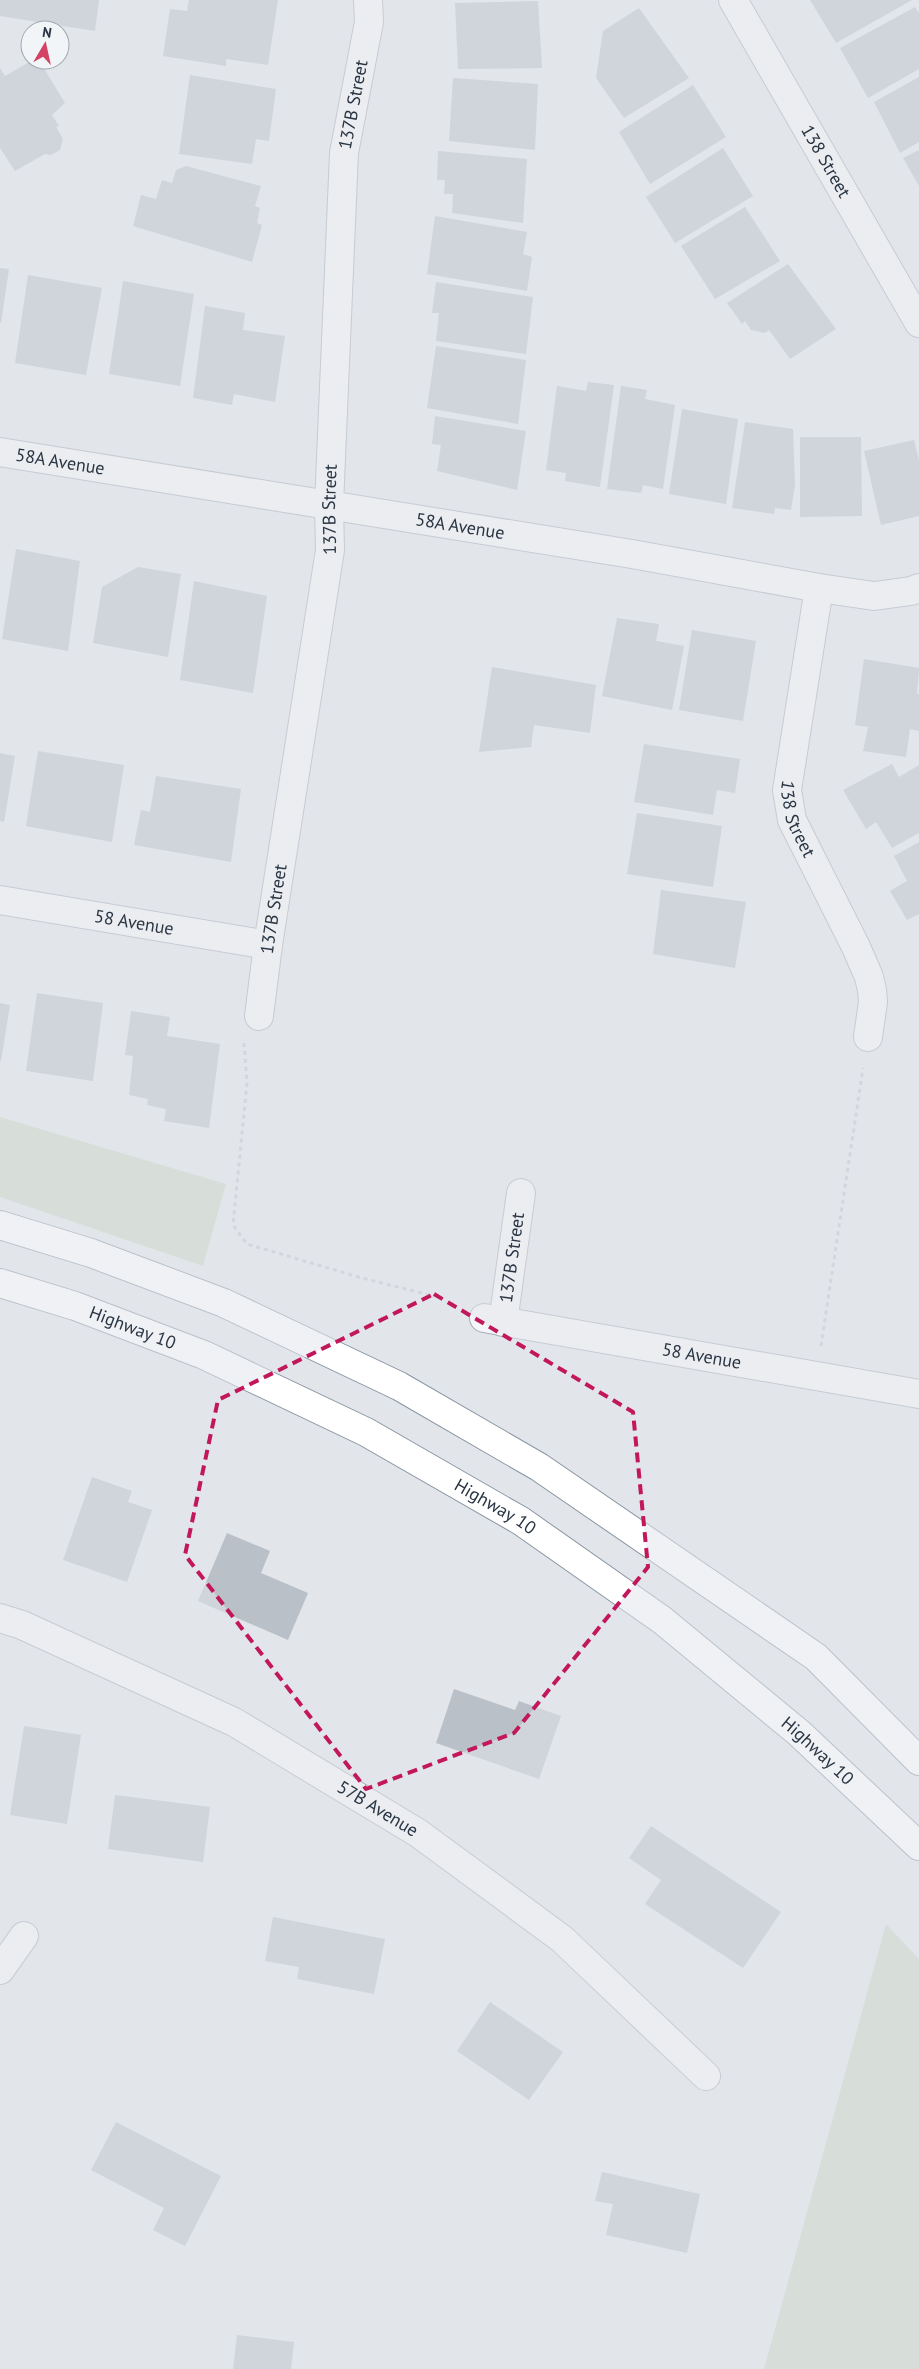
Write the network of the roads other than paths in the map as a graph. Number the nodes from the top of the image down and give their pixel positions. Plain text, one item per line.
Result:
1 (368, 0) edge
2 (734, 0) edge
3 (919, 323) edge
4 (0, 452) edge
5 (329, 505) junction
6 (819, 588) junction
7 (919, 588) edge
8 (0, 900) edge
9 (268, 945) junction
10 (259, 1016) dead end
11 (868, 1037) dead end
12 (521, 1193) dead end
13 (0, 1225) edge
14 (0, 1283) edge
15 (493, 1320) joint
16 (919, 1394) edge
17 (0, 1618) edge
18 (919, 1761) edge
19 (919, 1846) edge
20 (24, 1936) dead end
21 (0, 1970) edge
22 (706, 2076) dead end

1 - 5 street, 137B Street
2 - 3 street, 138 Street
4 - 5 street, 58A Avenue
5 - 6 street, 58A Avenue
5 - 9 street, 137B Street
6 - 7 street, 58A Avenue
6 - 11 street, 138 Street
8 - 9 street, 58 Avenue
9 - 10 street, 137B Street
12 - 15 street, 137B Street
13 - 18 highway
14 - 19 highway, Highway 10
15 - 16 street, 58 Avenue
17 - 22 street, 57B Avenue
20 - 21 street

